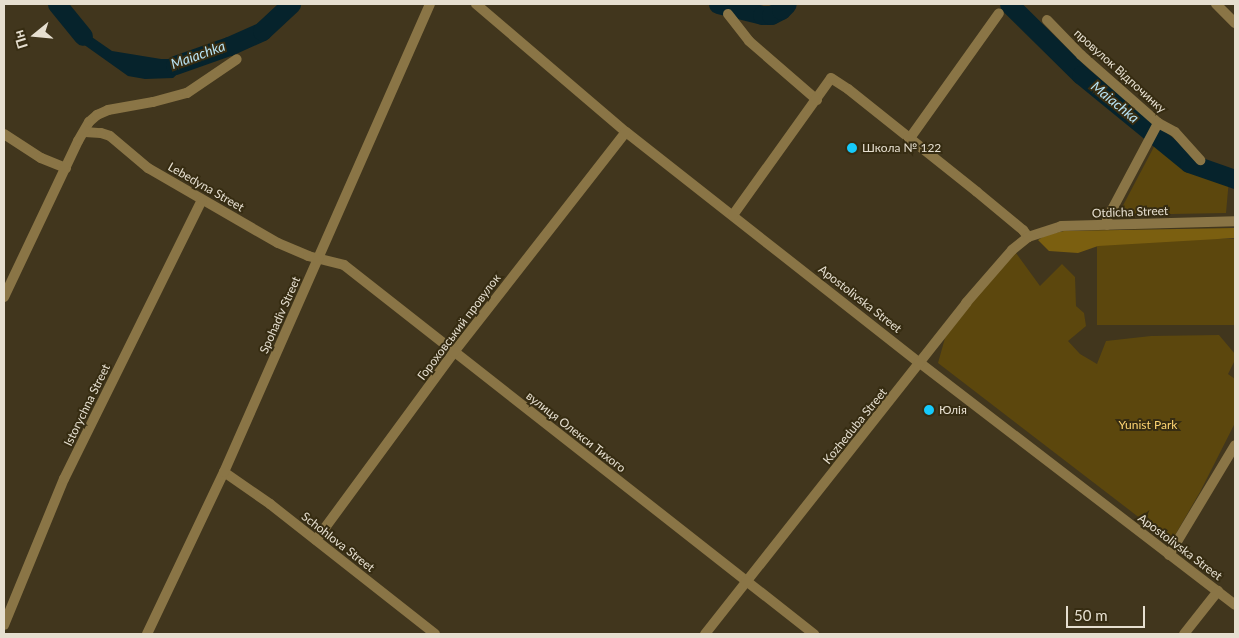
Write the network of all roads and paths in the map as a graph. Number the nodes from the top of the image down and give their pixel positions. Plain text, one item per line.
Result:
1 (430, 4) edge
2 (476, 4) edge
3 (1216, 4) edge
4 (999, 13) dead end
5 (728, 14) dead end
6 (1047, 20) dead end
7 (1235, 22) edge
8 (237, 59) dead end
9 (817, 100) junction
10 (1157, 126) junction
11 (84, 132) junction
12 (626, 132) junction
13 (4, 134) edge
14 (910, 138) junction
15 (1200, 160) dead end
16 (66, 168) junction
17 (202, 200) junction
18 (733, 215) junction
19 (1235, 221) edge
20 (1107, 225) junction
21 (1028, 237) junction
22 (319, 259) junction
23 (4, 296) edge
24 (454, 352) junction
25 (920, 363) junction
26 (1235, 445) edge
27 (224, 472) junction
28 (316, 540) junction
29 (1169, 555) junction
30 (746, 581) junction
31 (1218, 591) junction
32 (1235, 604) edge
33 (4, 625) edge
34 (147, 634) edge
35 (435, 634) edge
36 (705, 634) edge
37 (814, 634) edge
38 (1184, 634) edge

1 - 22 street, Spohadiv Street
2 - 12 street, Apostolivska Street
3 - 7 street
4 - 14 street
5 - 9 street
6 - 10 street, провулок Відпочинку
8 - 11 street
9 - 14 street
9 - 18 street
10 - 15 street, провулок Відпочинку
10 - 20 street
11 - 16 street
11 - 17 street, Lebedyna Street
12 - 18 street, Apostolivska Street
12 - 24 street, Гороховський провулок
13 - 16 street
14 - 21 street
16 - 23 street
17 - 22 street, Lebedyna Street
17 - 33 street, Istorychna Street
18 - 25 street, Apostolivska Street
19 - 20 street, Otdicha Street
20 - 21 street, Otdicha Street
21 - 25 street, Kozheduba Street
22 - 24 street, вулиця Олекси Тихого
22 - 27 street, Spohadiv Street
24 - 28 street, Гороховський провулок
24 - 30 street, вулиця Олекси Тихого
25 - 29 street, Apostolivska Street
25 - 30 street, Kozheduba Street
26 - 29 street
27 - 28 street, Schohlova Street
27 - 34 street, Spohadiv Street
28 - 35 street, Schohlova Street
29 - 31 street, Apostolivska Street
30 - 36 street, Kozheduba Street
30 - 37 street, вулиця Олекси Тихого
31 - 32 street, Apostolivska Street
31 - 38 street

